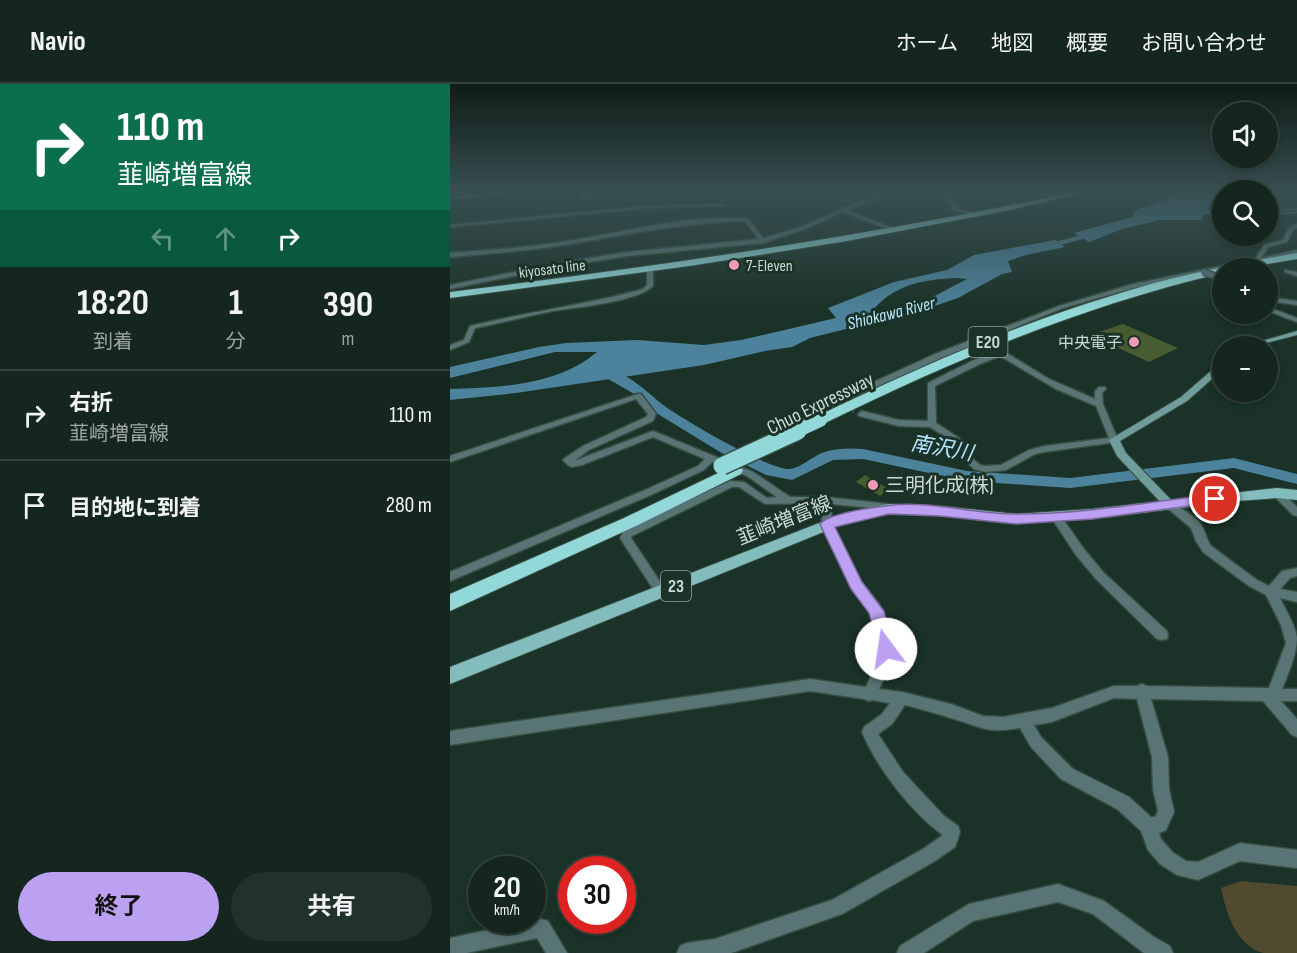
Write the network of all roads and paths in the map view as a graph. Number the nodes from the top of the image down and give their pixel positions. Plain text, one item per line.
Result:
1 (625, 233) edge
2 (756, 233) edge
3 (789, 233) edge
4 (886, 233) edge
5 (1289, 233) edge
6 (763, 241) junction
7 (450, 255) edge
8 (1297, 256) edge
9 (1258, 258) edge
10 (1277, 258) edge
11 (1278, 259) edge
12 (1278, 261) edge
13 (1212, 269) edge
14 (650, 271) junction
15 (1202, 271) junction
16 (1287, 271) dead end
17 (1297, 274) edge
18 (1212, 275) edge
19 (1212, 275) edge
20 (450, 287) edge
21 (450, 295) edge
22 (1278, 300) edge
23 (1297, 303) edge
24 (1278, 313) edge
25 (1297, 320) edge
26 (1297, 333) edge
27 (1278, 338) edge
28 (450, 348) edge
29 (1212, 375) edge
30 (1102, 389) dead end
31 (1100, 404) junction
32 (862, 414) tunnel mouth
33 (932, 424) junction
34 (777, 428) dead end
35 (1114, 440) junction
36 (450, 459) edge
37 (723, 465) junction
38 (1277, 493) junction
39 (1297, 495) edge
40 (788, 500) junction
41 (826, 500) junction
42 (1170, 505) junction
43 (905, 509) junction
44 (1297, 513) edge
45 (1056, 517) junction
46 (827, 524) junction
47 (1297, 572) edge
48 (450, 577) edge
49 (450, 592) edge
50 (661, 592) junction
51 (1271, 592) junction
52 (1297, 597) edge
53 (450, 603) edge
54 (1162, 635) dead end
55 (450, 676) edge
56 (1142, 690) junction
57 (1270, 694) junction
58 (1297, 694) edge
59 (869, 695) junction
60 (902, 698) junction
61 (1023, 720) junction
62 (1297, 730) edge
63 (450, 738) edge
64 (1148, 826) junction
65 (1297, 859) edge
66 (450, 947) edge
67 (557, 953) edge
68 (687, 953) edge
69 (907, 953) edge
70 (1163, 953) edge

1 - 7 street
2 - 6 street
3 - 6 street
4 - 14 highway, kiyosato line
5 - 9 street
6 - 20 street
8 - 10 street
8 - 11 highway
8 - 12 highway
13 - 15 street
14 - 21 highway, kiyosato line
14 - 28 street
15 - 18 street, bridge
15 - 34 street
16 - 17 street
19 - 37 highway, Chuo Expressway / E20
22 - 23 street
24 - 25 street
26 - 27 street
29 - 35 street
30 - 31 street
31 - 33 street
31 - 35 street
32 - 33 street
33 - 35 street
35 - 42 street
36 - 37 street
37 - 40 street
37 - 48 street
37 - 49 highway, Chuo Expressway / E20
37 - 53 highway, Chuo Expressway / E20
38 - 39 main road, 韮崎増富線 / 23
38 - 42 main road, 韮崎増富線 / 23
38 - 44 street
40 - 41 street
40 - 50 street
41 - 43 street
41 - 46 street
42 - 45 main road, 韮崎増富線 / 23
42 - 51 street
43 - 45 main road, 韮崎増富線 / 23
43 - 46 main road, 韮崎増富線 / 23
45 - 54 street
46 - 50 main road, 韮崎増富線 / 23
46 - 59 street
47 - 51 street
50 - 55 main road, 韮崎増富線 / 23
51 - 52 street
51 - 57 street
56 - 57 street
56 - 61 street
56 - 64 street
57 - 58 street
57 - 62 street
59 - 60 street
59 - 63 street
60 - 61 street
60 - 68 street
61 - 64 street
64 - 65 street
66 - 67 street
69 - 70 street

